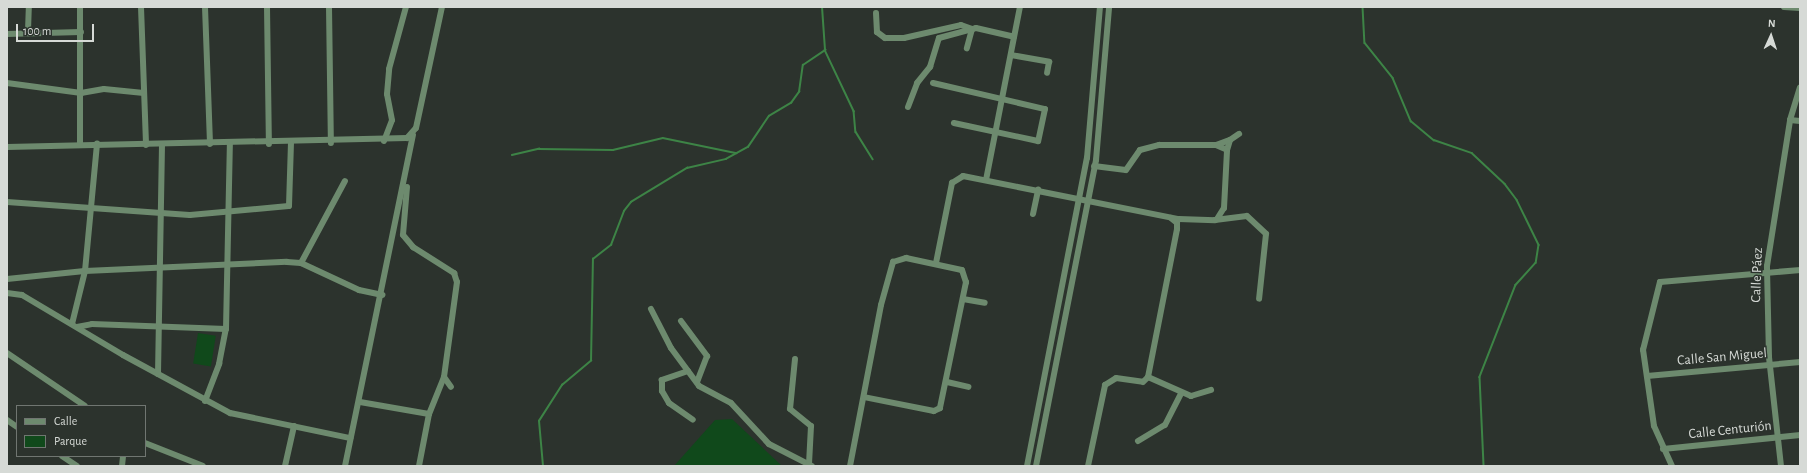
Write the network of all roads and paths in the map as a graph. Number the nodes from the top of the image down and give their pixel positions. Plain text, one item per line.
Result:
1 (28, 7) edge
2 (80, 7) edge
3 (141, 7) edge
4 (205, 7) edge
5 (267, 7) edge
6 (328, 7) edge
7 (406, 7) edge
8 (442, 7) edge
9 (1020, 7) edge
10 (1100, 7) edge
11 (1109, 7) edge
12 (1784, 7) edge
13 (1800, 8) edge
14 (876, 14) dead end
15 (972, 29) junction
16 (28, 31) junction
17 (80, 32) junction
18 (7, 34) edge
19 (1014, 37) junction
20 (967, 48) dead end
21 (1011, 55) junction
22 (1047, 73) dead end
23 (7, 83) edge
24 (934, 83) dead end
25 (1800, 88) edge
26 (81, 93) junction
27 (144, 93) junction
28 (1002, 100) junction
29 (908, 107) dead end
30 (1790, 120) junction
31 (1800, 121) edge
32 (954, 123) dead end
33 (995, 133) junction
34 (1238, 134) dead end
35 (413, 135) junction
36 (1230, 140) junction
37 (384, 141) junction
38 (331, 142) junction
39 (291, 143) junction
40 (97, 144) junction
41 (210, 144) junction
42 (230, 144) junction
43 (269, 144) junction
44 (80, 145) junction
45 (146, 145) junction
46 (162, 145) junction
47 (1216, 145) junction
48 (7, 147) edge
49 (1228, 150) junction
50 (1094, 166) junction
51 (406, 180) junction
52 (986, 180) junction
53 (345, 181) dead end
54 (1038, 190) junction
55 (1079, 198) junction
56 (1088, 200) junction
57 (7, 202) edge
58 (90, 209) junction
59 (228, 212) junction
60 (161, 213) junction
61 (1033, 214) dead end
62 (1166, 216) junction
63 (1216, 220) junction
64 (300, 263) junction
65 (936, 263) junction
66 (228, 264) junction
67 (160, 268) junction
68 (1800, 270) edge
69 (85, 271) junction
70 (1767, 273) junction
71 (7, 279) edge
72 (7, 293) edge
73 (382, 295) junction
74 (963, 299) junction
75 (1259, 299) dead end
76 (985, 303) dead end
77 (651, 309) dead end
78 (681, 321) dead end
79 (74, 326) junction
80 (160, 328) junction
81 (226, 329) junction
82 (7, 353) edge
83 (796, 359) dead end
84 (1800, 362) edge
85 (1770, 365) junction
86 (688, 371) junction
87 (158, 374) junction
88 (1647, 376) junction
89 (444, 377) junction
90 (1148, 377) junction
91 (697, 382) junction
92 (946, 382) junction
93 (451, 387) dead end
94 (968, 387) dead end
95 (1211, 390) dead end
96 (1181, 393) junction
97 (864, 397) junction
98 (205, 401) junction
99 (360, 402) junction
100 (84, 405) edge
101 (429, 414) junction
102 (7, 420) edge
103 (692, 420) dead end
104 (16, 426) edge
105 (294, 426) junction
106 (1800, 435) edge
107 (1778, 437) junction
108 (350, 438) junction
109 (1138, 441) dead end
110 (146, 443) edge
111 (1663, 449) junction
112 (64, 457) edge
113 (810, 465) edge
114 (77, 466) edge
115 (203, 466) edge
116 (285, 466) edge
117 (345, 466) edge
118 (419, 466) edge
119 (850, 466) edge
120 (1027, 466) edge
121 (1036, 466) edge
122 (1088, 466) edge
123 (1672, 466) edge
124 (1781, 466) edge

1 - 16 street
2 - 17 street
3 - 27 street
4 - 41 street
5 - 43 street
6 - 38 street
7 - 37 street
8 - 35 street
9 - 19 street
10 - 55 street
11 - 50 street
12 - 13 street
14 - 15 street
15 - 19 street
15 - 20 street
15 - 29 street
16 - 17 street
16 - 18 street
17 - 26 street
19 - 21 street
21 - 22 street
21 - 28 street
23 - 26 street
24 - 28 street
25 - 30 street, Calle Páez
26 - 27 street
26 - 44 street
27 - 45 street
28 - 33 street
28 - 33 street
30 - 31 street
30 - 70 street, Calle Páez
32 - 33 street
33 - 52 street
34 - 36 street
35 - 37 street
35 - 51 street
36 - 47 street
36 - 49 street
37 - 38 street
38 - 39 street
39 - 43 street
39 - 59 street
40 - 44 street
40 - 45 street
40 - 58 street
41 - 42 street
41 - 46 street
42 - 43 street
42 - 59 street
44 - 48 street
45 - 46 street
46 - 60 street
47 - 49 street
47 - 50 street
49 - 63 street
50 - 56 street
51 - 73 street
51 - 89 street
52 - 54 street
52 - 65 street
53 - 64 street
54 - 55 street
54 - 61 street
55 - 56 street
55 - 120 street
56 - 62 street
56 - 121 street
57 - 58 street
58 - 60 street
58 - 69 street
59 - 60 street
59 - 66 street
60 - 67 street
62 - 63 street
62 - 90 street
63 - 75 street
64 - 66 street
64 - 73 street
65 - 74 street
65 - 97 street
66 - 67 street
66 - 81 street
67 - 69 street
67 - 80 street
68 - 70 street
69 - 71 street
69 - 79 street
70 - 85 street, Calle Páez
70 - 88 street
72 - 79 street
73 - 99 street
74 - 76 street
74 - 92 street
77 - 86 street
78 - 91 street
79 - 80 street
79 - 87 street
80 - 81 street
80 - 87 street
81 - 98 street
82 - 100 street
83 - 113 street
84 - 85 street, Calle San Miguel
85 - 88 street, Calle San Miguel
85 - 107 street, Calle Páez
86 - 91 street
86 - 103 street
87 - 98 street
88 - 111 street
89 - 93 street
89 - 101 street
90 - 96 street
90 - 122 street
91 - 113 street
92 - 94 street
92 - 97 street
95 - 96 street
96 - 109 street
97 - 119 street
98 - 105 street
99 - 101 street
99 - 108 street
101 - 118 street
102 - 104 street
105 - 108 street
105 - 116 street
106 - 107 street, Calle Centurión
107 - 111 street, Calle Centurión
107 - 124 street, Calle Páez
108 - 117 street
110 - 115 street
111 - 123 street
112 - 114 street

